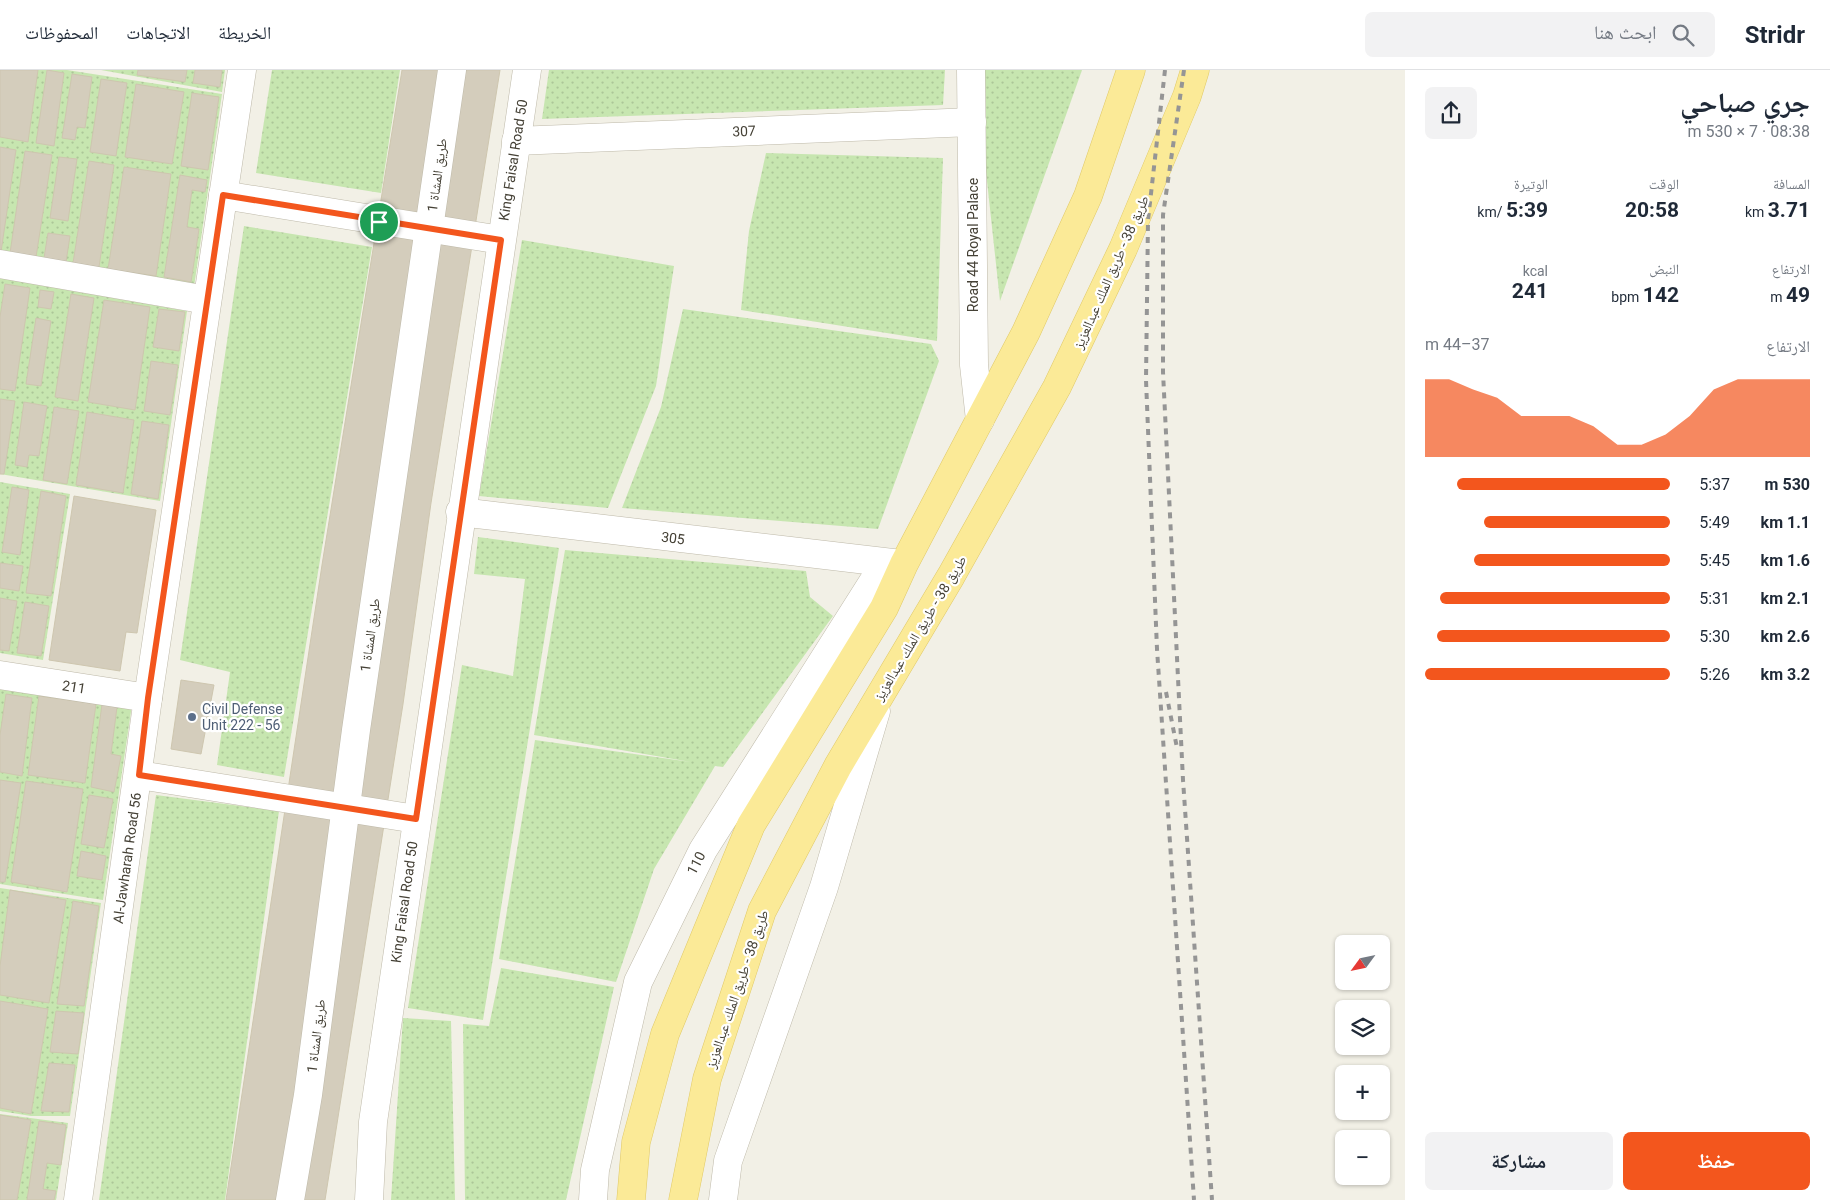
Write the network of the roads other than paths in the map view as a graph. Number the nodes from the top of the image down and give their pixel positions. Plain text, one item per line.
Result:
1 (242, 70) edge
2 (452, 70) edge
3 (526, 70) edge
4 (971, 70) edge
5 (1131, 70) edge
6 (1195, 70) edge
7 (972, 122) junction
8 (516, 141) junction
9 (223, 195) junction
10 (429, 230) junction
11 (501, 240) junction
12 (0, 264) edge
13 (207, 300) junction
14 (980, 420) junction
15 (460, 512) junction
16 (895, 563) junction
17 (0, 675) edge
18 (882, 693) junction
19 (148, 698) junction
20 (139, 775) junction
21 (346, 808) junction
22 (416, 819) junction
23 (78, 1200) edge
24 (290, 1200) edge
25 (369, 1200) edge
26 (593, 1200) edge
27 (630, 1200) edge
28 (684, 1200) edge
29 (723, 1200) edge

1 - 9 street, Al-Jawharah Road 56
2 - 10 street, طريق المشاة 1
3 - 8 street, King Faisal Road 50
4 - 7 street, Road 44 Royal Palace
5 - 14 main road
6 - 18 main road, طريق 38 - طريق الملك عبدالعزيز
7 - 8 street, 307
7 - 14 street, Road 44 Royal Palace
8 - 11 street, King Faisal Road 50
9 - 10 street
9 - 13 street, Al-Jawharah Road 56
10 - 11 street
10 - 21 street, طريق المشاة 1
11 - 15 street, King Faisal Road 50
12 - 13 street
13 - 19 street, Al-Jawharah Road 56
14 - 16 main road
15 - 16 street, 305
15 - 22 street, King Faisal Road 50
16 - 26 street, 110
16 - 27 main road
17 - 19 street, 211
18 - 28 main road, طريق 38 - طريق الملك عبدالعزيز
18 - 29 street
19 - 20 street, Al-Jawharah Road 56
20 - 21 street
20 - 23 street, Al-Jawharah Road 56
21 - 22 street
21 - 24 street, طريق المشاة 1
22 - 25 street, King Faisal Road 50

